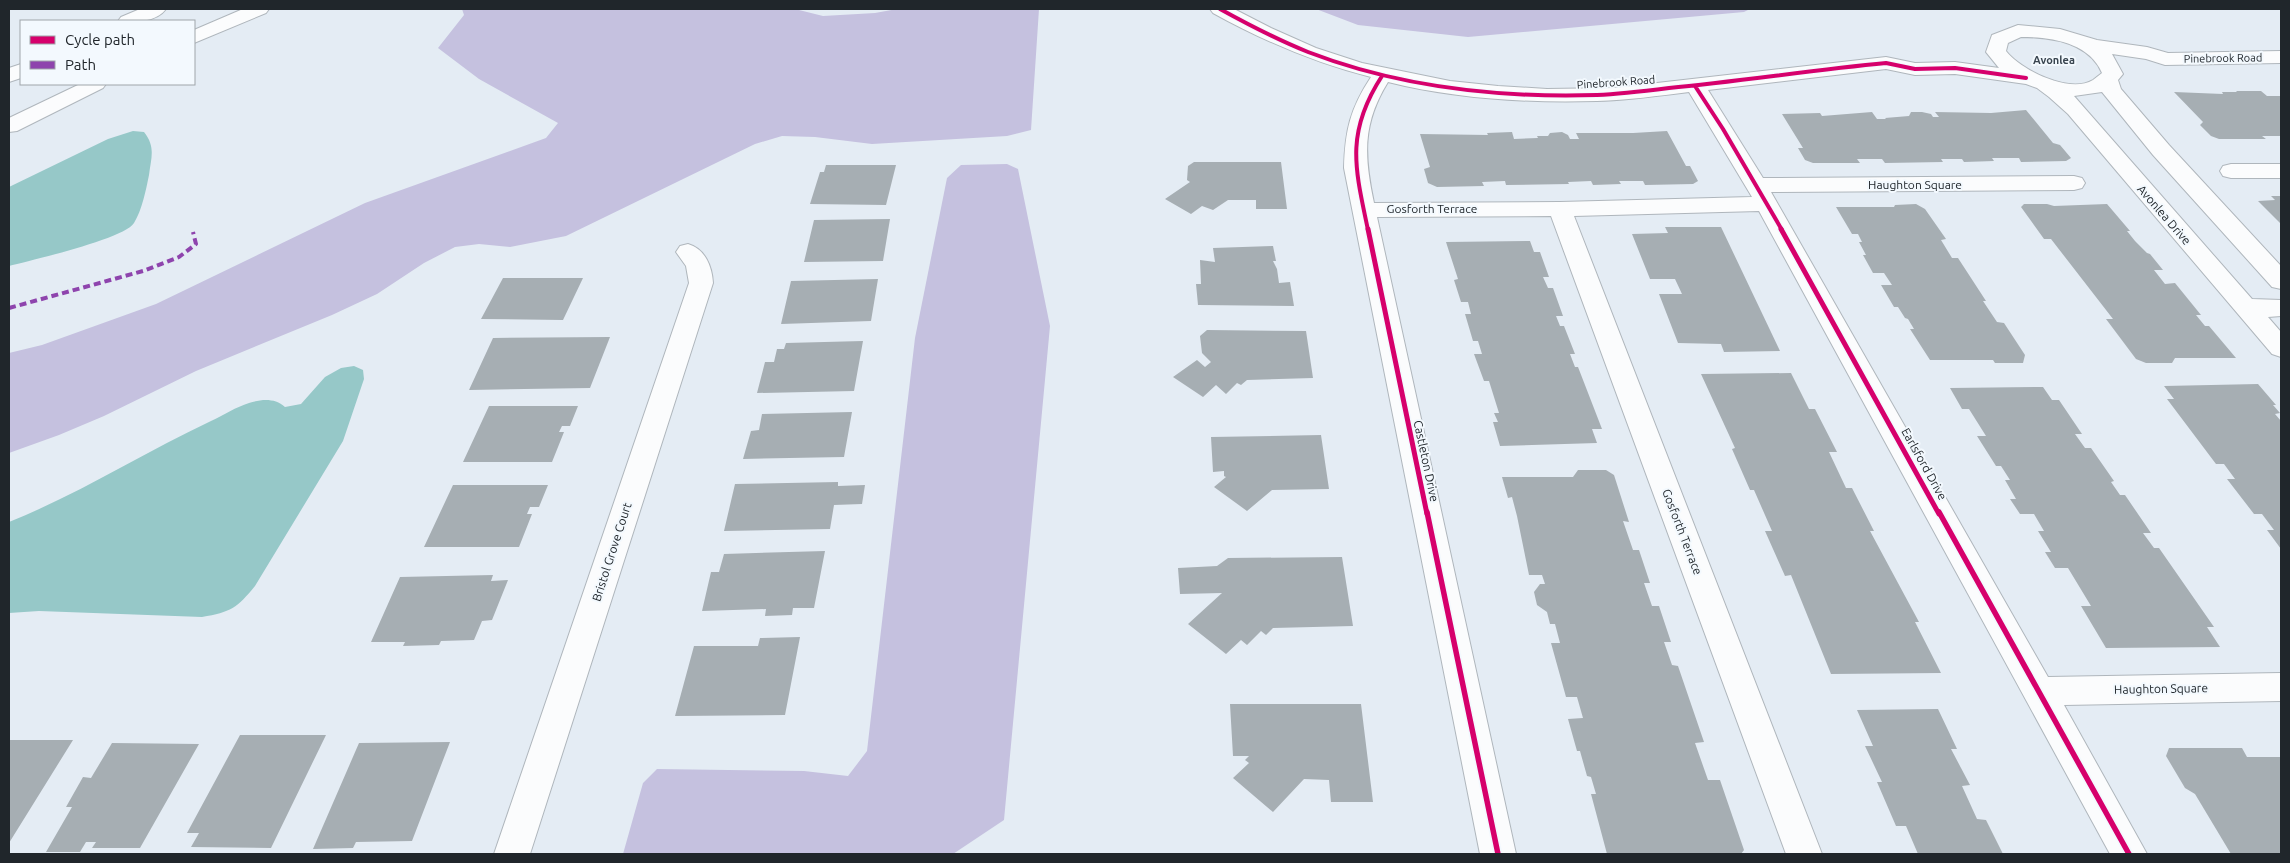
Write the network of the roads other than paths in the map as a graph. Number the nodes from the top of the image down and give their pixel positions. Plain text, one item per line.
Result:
1 (156, 9) edge
2 (259, 9) edge
3 (1220, 9) edge
4 (130, 20) edge
5 (195, 37) edge
6 (1999, 38) junction
7 (2077, 41) junction
8 (2281, 57) edge
9 (2165, 59) junction
10 (1886, 63) junction
11 (1382, 76) junction
12 (2111, 78) junction
13 (2036, 81) junction
14 (94, 85) edge
15 (1695, 86) junction
16 (9, 126) edge
17 (2231, 171) dead end
18 (2281, 171) edge
19 (2074, 183) dead end
20 (1762, 195) junction
21 (1560, 209) junction
22 (1363, 210) junction
23 (688, 252) dead end
24 (2281, 281) edge
25 (2246, 308) junction
26 (2281, 308) edge
27 (2281, 348) edge
28 (2281, 688) edge
29 (2040, 691) junction
30 (512, 854) edge
31 (1498, 854) edge
32 (1804, 854) edge
33 (2129, 854) edge

1 - 4 street
2 - 5 street
3 - 11 street, Pinebrook Road
6 - 7 street, Pinebrook Road
6 - 10 street, Pinebrook Road
6 - 13 street, Avonlea Drive
7 - 9 street, Pinebrook Road
7 - 12 street
8 - 9 street, Pinebrook Road
9 - 12 street, Pinebrook Road
10 - 13 street, Pinebrook Road
10 - 15 street, Pinebrook Road
11 - 15 street, Pinebrook Road
11 - 22 street, Castleton Drive
12 - 13 street, Pinebrook Road
12 - 24 street
13 - 25 street, Avonlea Drive
14 - 16 street
15 - 20 street, Earlsford Drive
17 - 18 street
19 - 20 street, Haughton Square
20 - 21 street, Gosforth Terrace
20 - 29 street, Earlsford Drive
21 - 22 street, Gosforth Terrace
21 - 32 street, Gosforth Terrace
22 - 31 street, Castleton Drive
23 - 30 street, Bristol Grove Court
25 - 26 street
25 - 27 street, Avonlea Drive
28 - 29 street, Haughton Square
29 - 33 street, Earlsford Drive

